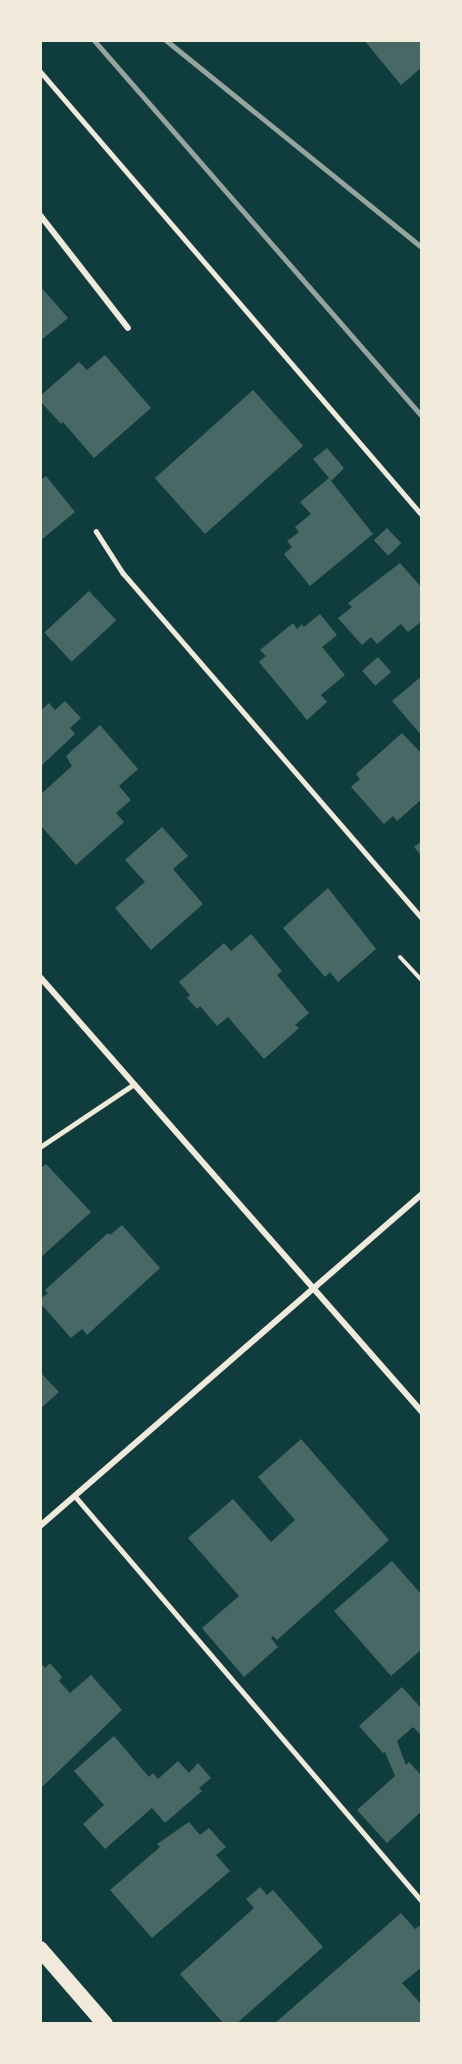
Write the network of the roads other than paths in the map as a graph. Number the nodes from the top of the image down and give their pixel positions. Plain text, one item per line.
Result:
1 (40, 70) edge
2 (40, 215) edge
3 (128, 328) dead end
4 (422, 516) edge
5 (96, 531) dead end
6 (422, 918) edge
7 (40, 977) edge
8 (134, 1084) junction
9 (40, 1147) edge
10 (422, 1194) edge
11 (314, 1289) junction
12 (422, 1412) edge
13 (75, 1496) junction
14 (40, 1527) edge
15 (422, 1901) edge
16 (40, 1949) edge
17 (105, 2024) edge

1 - 4 lane
2 - 3 street
5 - 6 lane
7 - 8 street
8 - 9 lane
8 - 11 street
10 - 11 street
11 - 12 street
11 - 13 street
13 - 14 street
13 - 15 lane
16 - 17 highway

